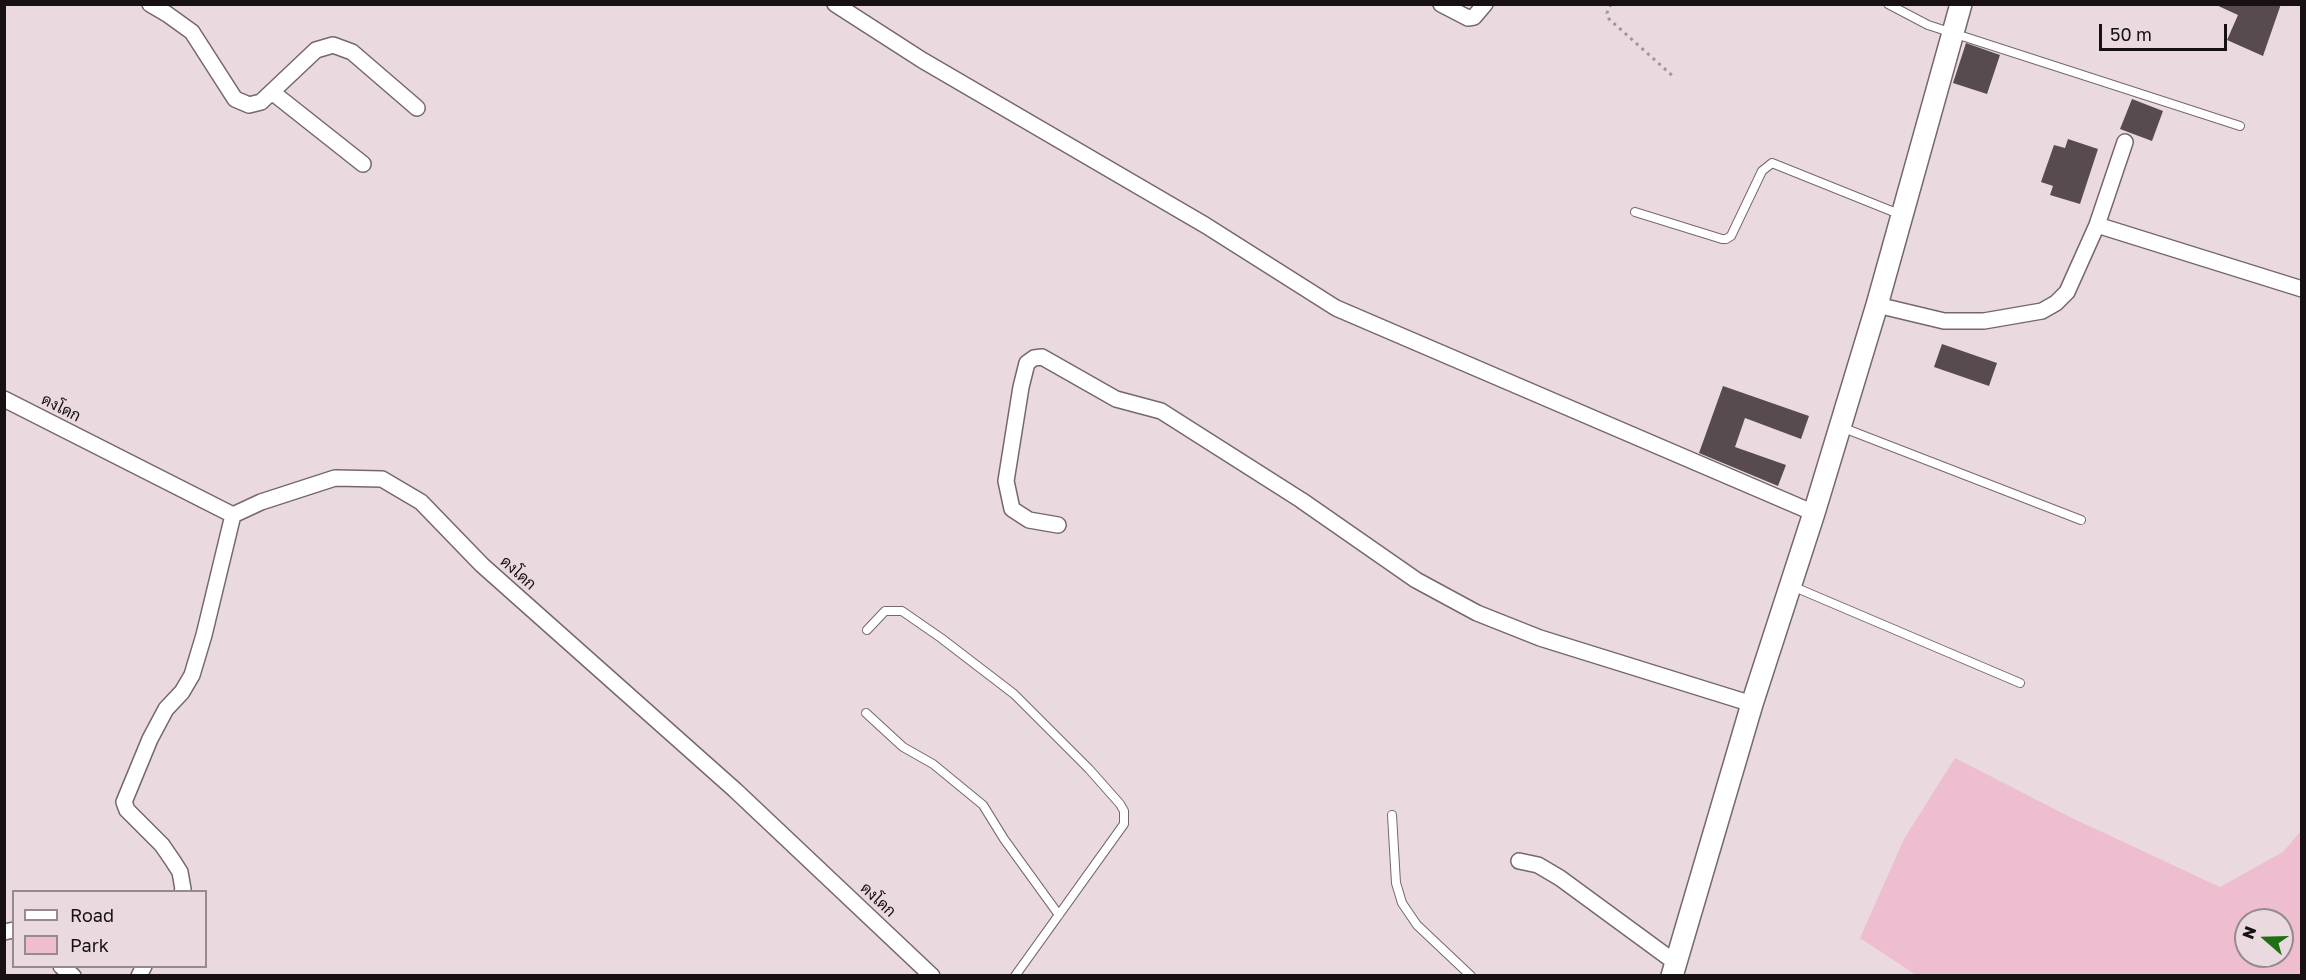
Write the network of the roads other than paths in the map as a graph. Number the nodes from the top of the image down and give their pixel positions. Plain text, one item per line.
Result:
1 (150, 4) edge
2 (835, 4) edge
3 (1441, 4) edge
4 (1485, 4) edge
5 (1888, 4) edge
6 (1961, 4) edge
7 (1953, 33) junction
8 (272, 92) junction
9 (417, 108) dead end
10 (2240, 126) dead end
11 (2125, 142) dead end
12 (363, 164) dead end
13 (1635, 212) dead end
14 (1902, 216) junction
15 (2097, 225) junction
16 (2301, 289) edge
17 (1877, 304) junction
18 (4, 399) edge
19 (1840, 426) junction
20 (1814, 513) junction
21 (233, 515) junction
22 (2081, 520) dead end
23 (1058, 525) dead end
24 (1790, 585) junction
25 (867, 630) dead end
26 (2020, 683) dead end
27 (1752, 704) junction
28 (866, 713) dead end
29 (1392, 815) dead end
30 (1519, 861) dead end
31 (182, 890) edge
32 (1059, 915) junction
33 (1674, 969) edge
34 (932, 975) edge
35 (1016, 975) edge
36 (1471, 975) edge

1 - 8 street
2 - 20 street
3 - 4 street
5 - 7 lane
6 - 7 street
7 - 10 lane
7 - 14 street
8 - 9 street
8 - 12 street
11 - 15 street
13 - 14 lane
14 - 17 street
15 - 16 street
15 - 17 street
17 - 19 street
18 - 21 street, ดงโดก
19 - 20 street
19 - 22 lane
20 - 24 street
21 - 31 street
21 - 34 street, ดงโดก
23 - 27 street
24 - 26 lane
24 - 27 street
25 - 32 lane
27 - 33 street
28 - 32 lane
29 - 36 lane
30 - 33 street
32 - 35 lane

